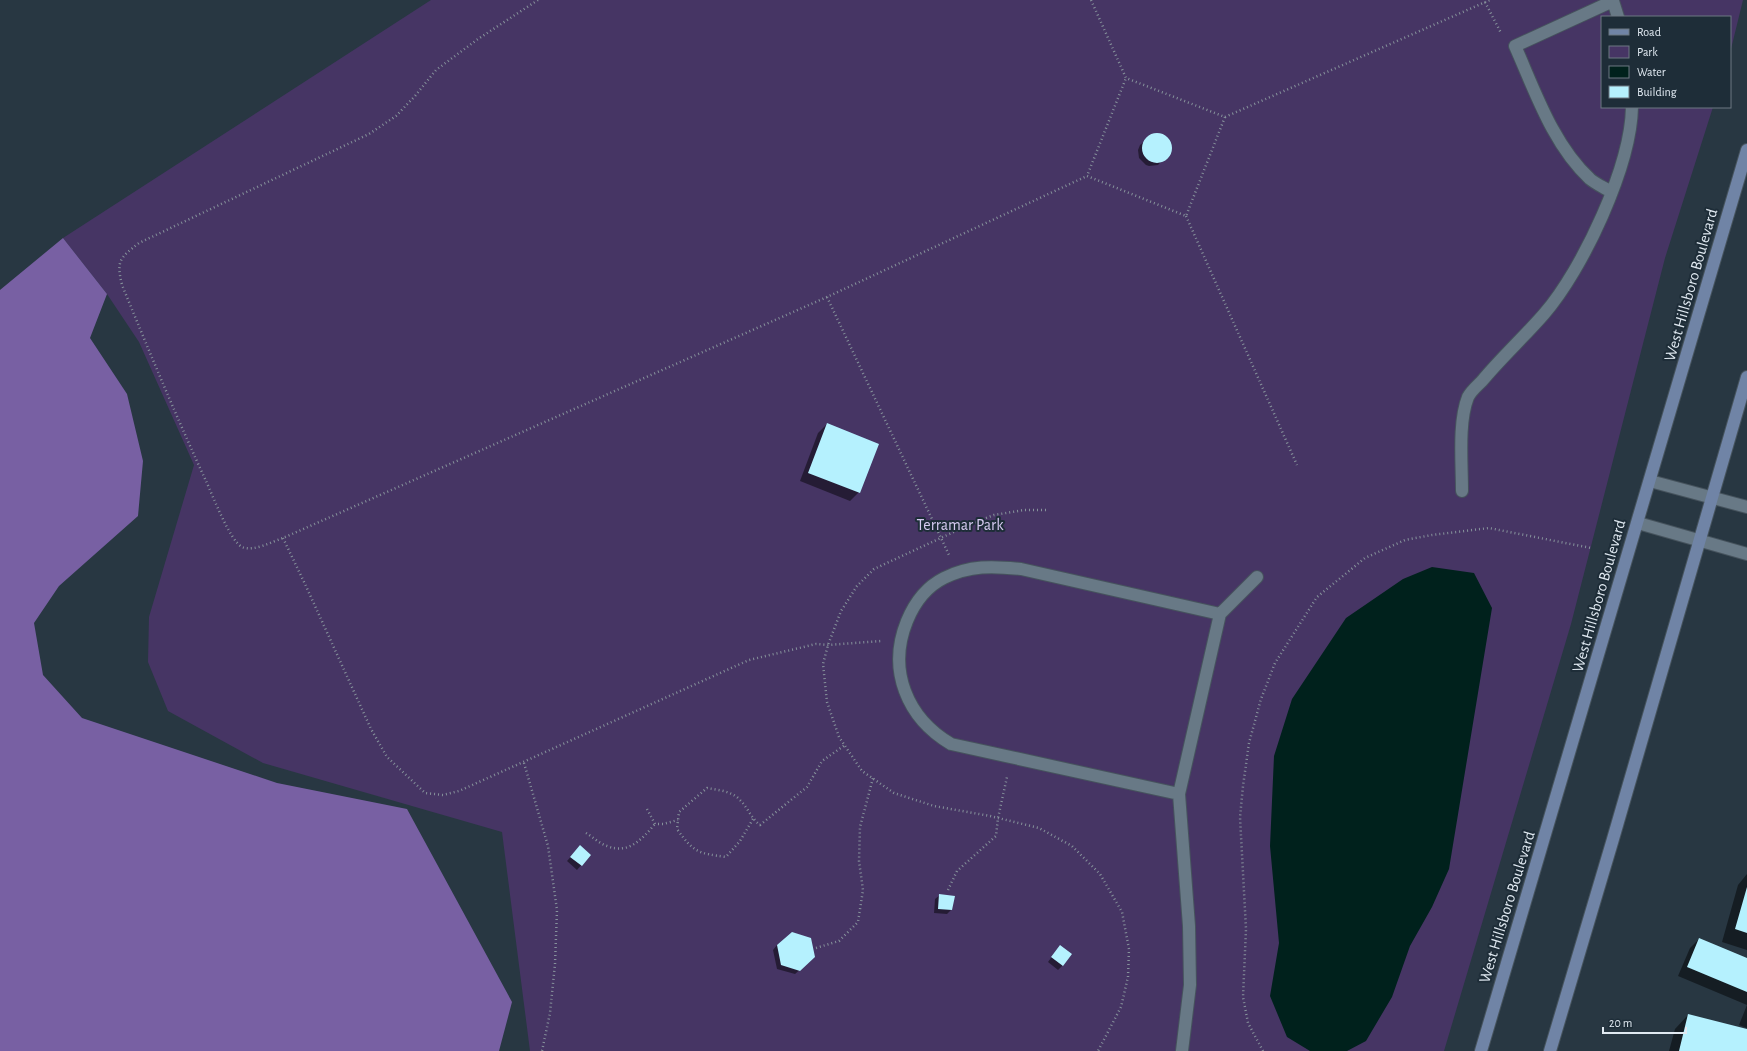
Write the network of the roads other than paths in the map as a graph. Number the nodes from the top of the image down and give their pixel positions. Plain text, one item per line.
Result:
1 (1618, 16) edge
2 (1632, 108) edge
3 (1747, 150) edge
4 (1611, 192) junction
5 (1747, 377) edge
6 (1650, 481) junction
7 (1462, 491) dead end
8 (1711, 498) junction
9 (1747, 507) edge
10 (1638, 524) junction
11 (1699, 540) junction
12 (1747, 554) edge
13 (1257, 577) dead end
14 (1220, 614) junction
15 (1179, 794) junction
16 (1182, 1051) edge
17 (1481, 1051) edge
18 (1550, 1051) edge

1 - 4 street
2 - 4 street
3 - 6 street, West Hillsboro Boulevard
4 - 7 street
5 - 8 street
6 - 8 street
6 - 10 street, West Hillsboro Boulevard
8 - 9 street
8 - 11 street
10 - 11 street
10 - 17 street, West Hillsboro Boulevard
11 - 12 street
11 - 18 street
13 - 14 street
14 - 15 street
14 - 15 street
15 - 16 street

